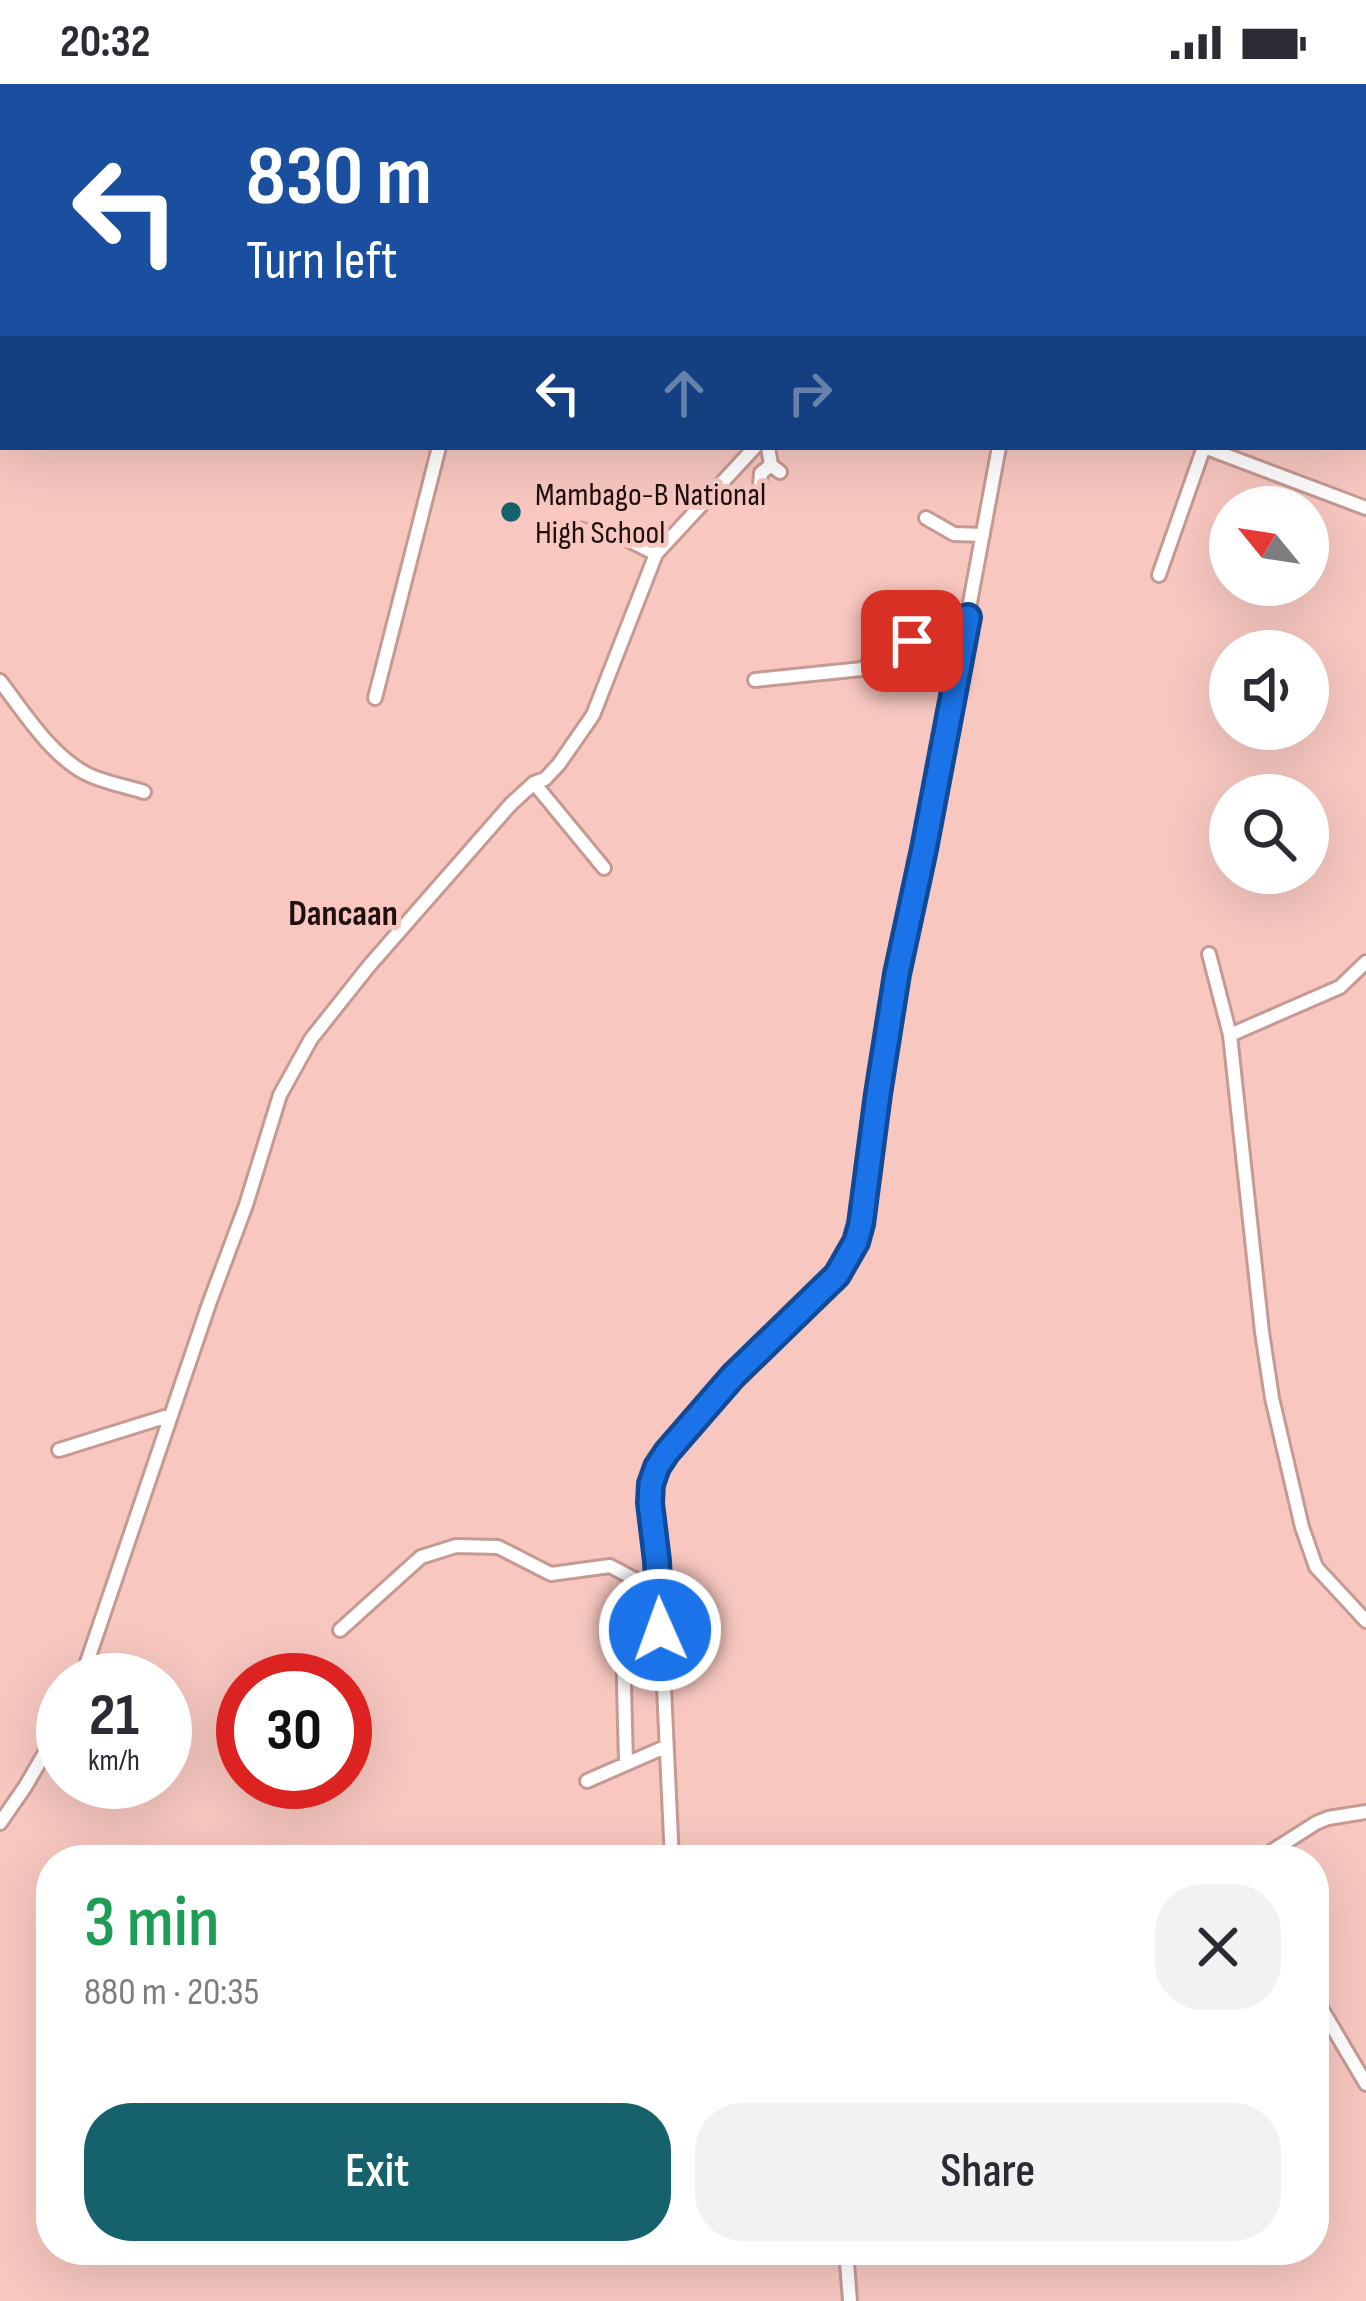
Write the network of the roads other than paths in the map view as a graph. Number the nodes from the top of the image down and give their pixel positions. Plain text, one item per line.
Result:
1 (438, 450) edge
2 (751, 450) edge
3 (770, 450) edge
4 (998, 450) edge
5 (1203, 450) edge
6 (1212, 450) edge
7 (760, 485) dead end
8 (1366, 508) edge
9 (926, 518) dead end
10 (578, 529) dead end
11 (983, 535) junction
12 (656, 554) junction
13 (1159, 574) dead end
14 (968, 617) junction
15 (0, 681) edge
16 (761, 683) dead end
17 (375, 698) dead end
18 (534, 783) junction
19 (144, 792) dead end
20 (604, 868) dead end
21 (1209, 954) dead end
22 (1366, 962) edge
23 (1230, 1035) junction
24 (171, 1415) junction
25 (59, 1450) dead end
26 (659, 1592) junction
27 (1366, 1621) edge
28 (340, 1630) dead end
29 (660, 1630) junction
30 (90, 1653) edge
31 (665, 1747) junction
32 (626, 1764) junction
33 (36, 1768) edge
34 (586, 1781) dead end
35 (1366, 1813) edge
36 (0, 1822) edge
37 (671, 1845) edge
38 (1282, 1845) edge
39 (1329, 2021) edge
40 (1366, 2084) edge
41 (846, 2265) edge
42 (850, 2301) edge

1 - 17 street
2 - 12 street
3 - 7 street
4 - 11 street
5 - 13 street
6 - 8 street
9 - 11 street
10 - 12 street
11 - 14 street
12 - 18 street
14 - 16 street
14 - 26 street
15 - 19 street
18 - 20 street
18 - 24 street
21 - 23 street
22 - 23 street
23 - 27 street
24 - 25 street
24 - 30 street
26 - 28 street
26 - 29 street
29 - 31 street
29 - 32 street
31 - 32 street
31 - 37 street
32 - 34 street
33 - 36 street
35 - 38 street
39 - 40 street
41 - 42 street

